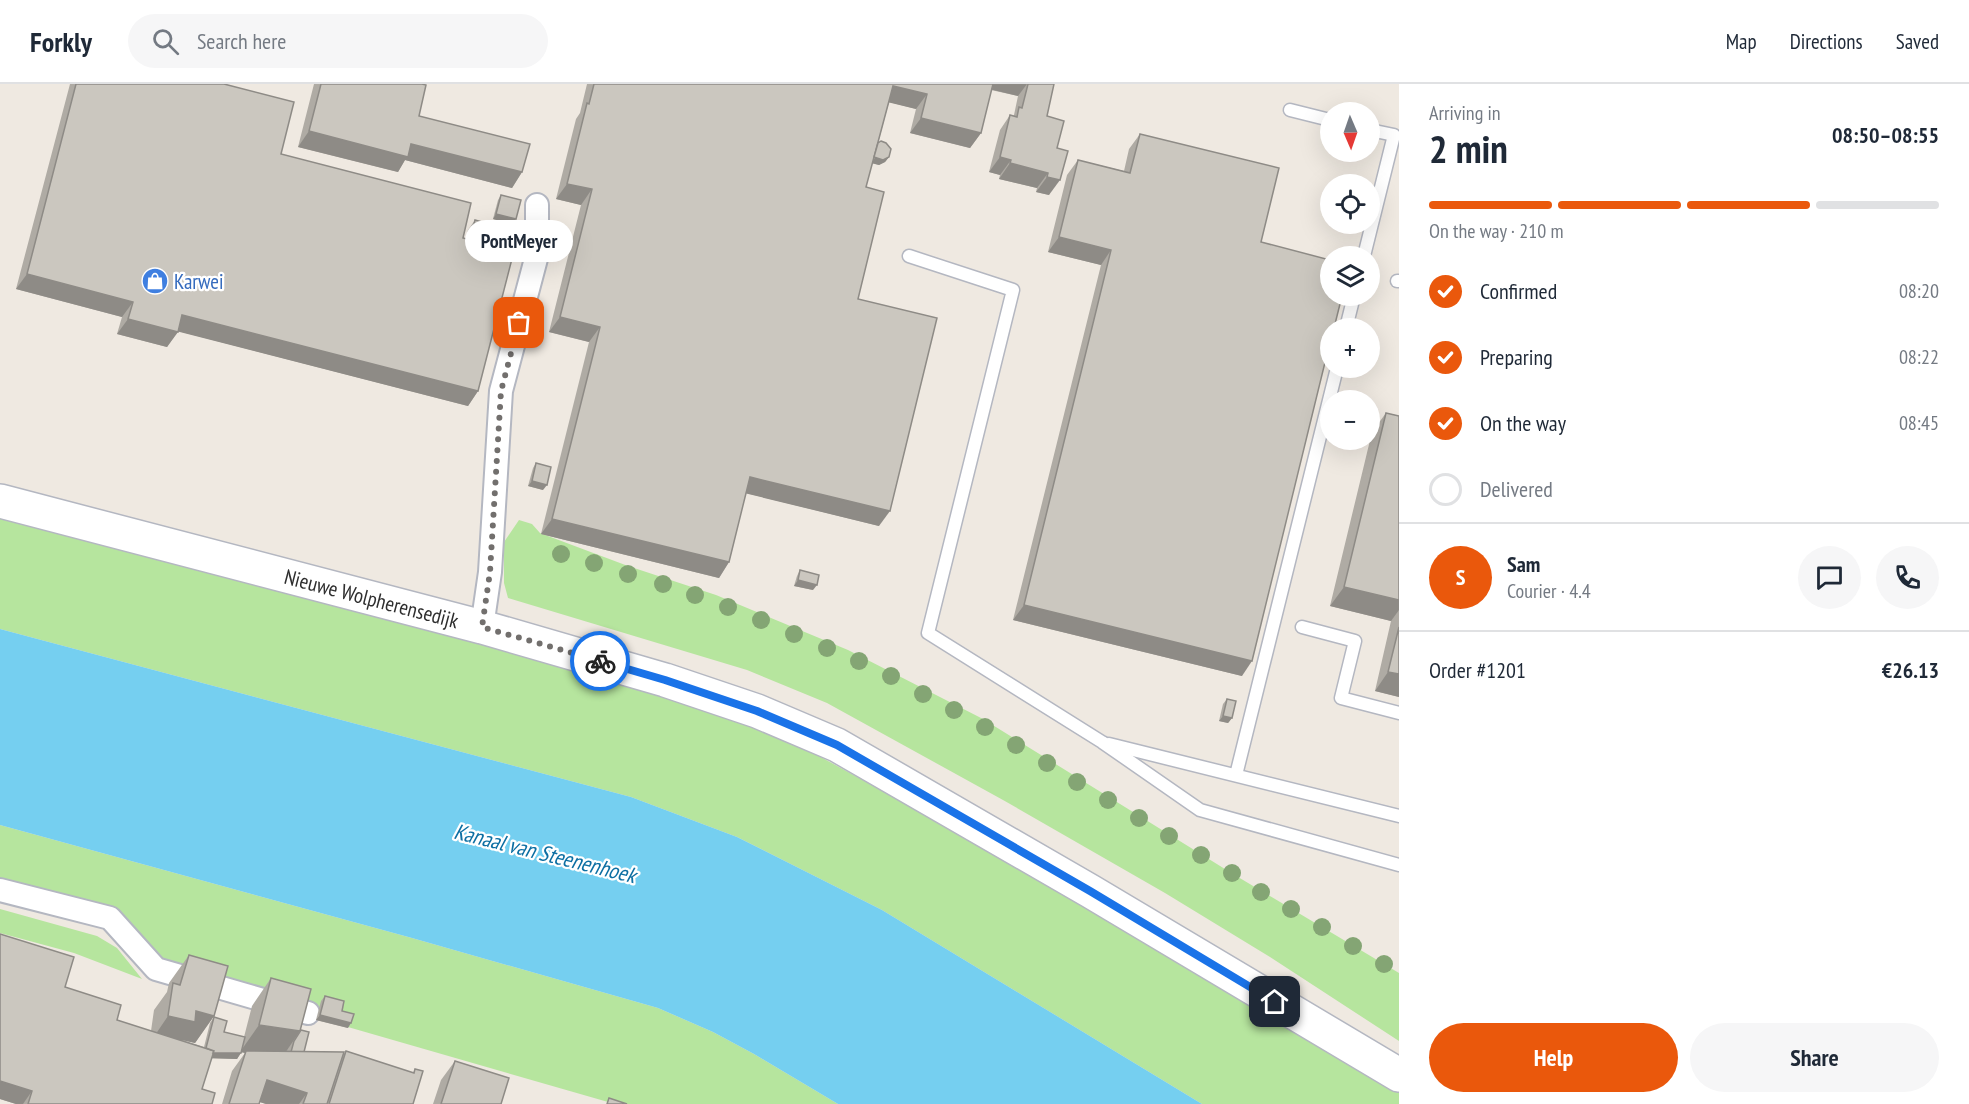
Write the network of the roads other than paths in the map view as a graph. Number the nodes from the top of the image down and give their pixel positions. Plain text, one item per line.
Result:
1 (1290, 110) dead end
2 (1320, 118) edge
3 (1380, 132) edge
4 (537, 205) dead end
5 (1366, 246) edge
6 (909, 255) dead end
7 (1335, 378) edge
8 (0, 501) edge
9 (482, 627) junction
10 (1302, 627) dead end
11 (1399, 713) edge
12 (1102, 742) junction
13 (1236, 775) junction
14 (1399, 816) edge
15 (1399, 865) edge
16 (0, 890) edge
17 (308, 1013) edge
18 (1399, 1076) edge

1 - 2 lane
3 - 5 lane
4 - 9 street
6 - 12 lane
7 - 13 lane
8 - 9 street, Nieuwe Wolpherensedijk
9 - 18 street, Nieuwe Wolpherensedijk
10 - 11 lane
12 - 13 lane
12 - 15 lane
13 - 14 lane
16 - 17 street

